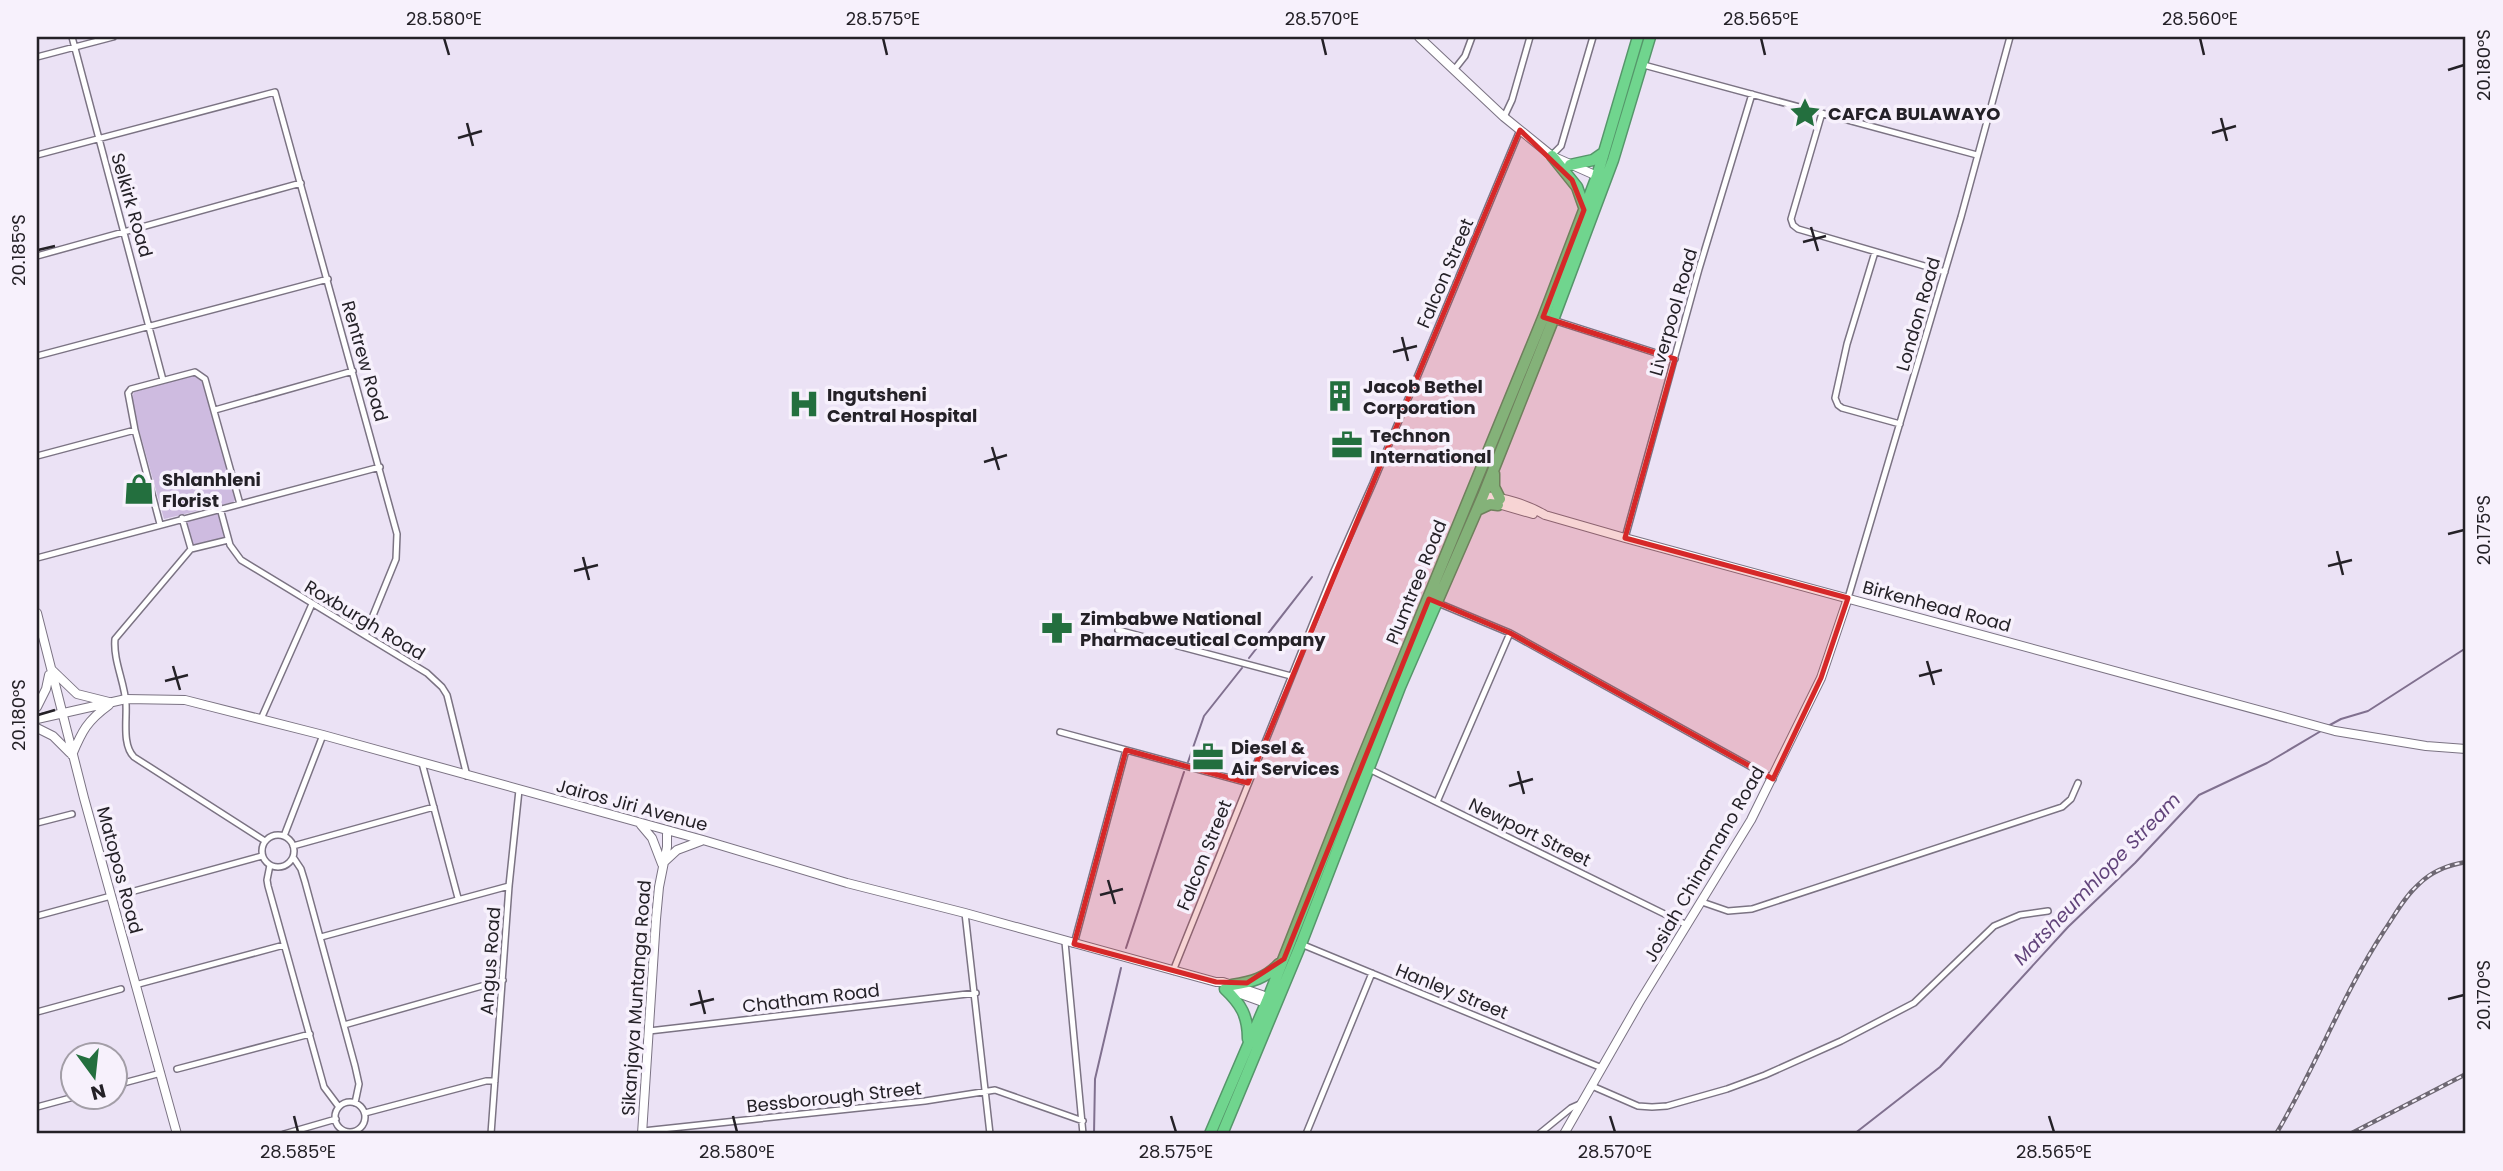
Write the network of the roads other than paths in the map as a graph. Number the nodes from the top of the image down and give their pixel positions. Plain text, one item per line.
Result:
1 (72, 37) edge
2 (113, 37) edge
3 (1419, 37) edge
4 (1472, 37) edge
5 (1530, 37) edge
6 (1593, 37) edge
7 (1638, 37) edge
8 (1650, 37) edge
9 (2010, 37) edge
10 (75, 47) junction
11 (37, 57) edge
12 (1636, 62) junction
13 (1454, 70) junction
14 (1752, 94) junction
15 (1822, 113) junction
16 (1504, 117) junction
17 (1520, 131) junction
18 (99, 139) junction
19 (1603, 153) junction
20 (37, 155) edge
21 (1977, 155) junction
22 (1552, 156) junction
23 (1613, 160) junction
24 (1570, 165) junction
25 (1597, 176) junction
26 (301, 183) junction
27 (1601, 194) junction
28 (1584, 210) junction
29 (125, 231) junction
30 (1874, 251) junction
31 (37, 256) edge
32 (1945, 272) junction
33 (328, 279) junction
34 (1548, 319) junction
35 (150, 327) junction
36 (37, 356) edge
37 (1675, 359) junction
38 (353, 371) junction
39 (163, 380) junction
40 (215, 410) junction
41 (1900, 424) junction
42 (135, 430) junction
43 (37, 456) edge
44 (380, 467) junction
45 (1493, 471) junction
46 (1477, 477) junction
47 (1483, 496) junction
48 (1499, 502) junction
49 (240, 503) junction
50 (220, 508) junction
51 (1464, 509) junction
52 (1477, 510) junction
53 (182, 518) junction
54 (160, 524) junction
55 (1625, 538) junction
56 (228, 540) junction
57 (191, 549) junction
58 (37, 558) edge
59 (1848, 598) junction
60 (1433, 601) junction
61 (312, 604) junction
62 (37, 612) edge
63 (1118, 630) dead end
64 (1510, 633) junction
65 (365, 635) junction
66 (50, 668) junction
67 (1292, 676) junction
68 (126, 699) junction
69 (113, 702) junction
70 (37, 707) edge
71 (61, 713) junction
72 (37, 719) edge
73 (261, 719) junction
74 (37, 728) edge
75 (1060, 732) dead end
76 (323, 734) junction
77 (1126, 750) junction
78 (2466, 750) edge
79 (72, 755) junction
80 (422, 763) junction
81 (1364, 766) junction
82 (467, 776) junction
83 (1773, 779) junction
84 (1248, 783) junction
85 (2078, 783) dead end
86 (519, 790) junction
87 (1437, 802) junction
88 (434, 807) junction
89 (72, 814) dead end
90 (37, 823) edge
91 (638, 823) junction
92 (667, 831) junction
93 (284, 836) junction
94 (265, 841) junction
95 (703, 841) junction
96 (293, 846) junction
97 (262, 856) junction
98 (293, 857) junction
99 (662, 864) junction
100 (270, 865) junction
101 (509, 886) junction
102 (127, 893) dead end
103 (111, 896) junction
104 (458, 898) junction
105 (1702, 902) junction
106 (2048, 911) dead end
107 (965, 913) junction
108 (37, 916) edge
109 (1688, 925) junction
110 (321, 937) junction
111 (1065, 942) junction
112 (1296, 942) junction
113 (1074, 944) junction
114 (284, 945) junction
115 (1284, 959) junction
116 (1173, 971) junction
117 (1372, 973) junction
118 (503, 980) junction
119 (135, 985) junction
120 (1225, 985) junction
121 (121, 989) dead end
122 (1283, 989) junction
123 (976, 993) junction
124 (1267, 1001) junction
125 (37, 1012) edge
126 (1270, 1019) junction
127 (344, 1025) junction
128 (649, 1031) junction
129 (310, 1034) junction
130 (1248, 1045) junction
131 (1602, 1068) junction
132 (177, 1069) dead end
133 (161, 1073) junction
134 (495, 1080) junction
135 (130, 1081) edge
136 (1592, 1086) junction
137 (986, 1090) junction
138 (60, 1101) edge
139 (355, 1103) junction
140 (1580, 1104) junction
141 (37, 1107) edge
142 (339, 1107) junction
143 (365, 1114) junction
144 (336, 1119) junction
145 (1083, 1121) junction
146 (346, 1133) edge
147 (643, 1133) edge
148 (177, 1134) edge
149 (284, 1134) edge
150 (491, 1134) edge
151 (990, 1134) edge
152 (1083, 1134) edge
153 (1210, 1134) edge
154 (1223, 1134) edge
155 (1306, 1134) edge
156 (1539, 1134) edge
157 (1564, 1134) edge

1 - 10 street, Selkirk Road
2 - 10 street
3 - 13 street
4 - 13 street
5 - 16 street
6 - 22 street
7 - 12 highway, Plumtree Road
8 - 12 highway, Plumtree Road
9 - 21 street, London Road
10 - 11 street
10 - 18 street, Selkirk Road
12 - 14 street
12 - 19 highway, Plumtree Road
12 - 23 highway, Plumtree Road
13 - 16 street
14 - 15 street
14 - 37 street, Liverpool Road
15 - 21 street
15 - 30 street
16 - 17 street
17 - 22 street
17 - 67 street, Falcon Street
18 - 20 street
18 - 26 street, Rentrew Road
18 - 29 street, Selkirk Road
19 - 24 highway
19 - 25 highway, Plumtree Road
21 - 32 street, London Road
22 - 24 street
22 - 28 highway
23 - 25 highway
23 - 27 highway, Plumtree Road
24 - 25 street
25 - 27 highway
25 - 28 highway, Plumtree Road
26 - 29 street
26 - 33 street, Rentrew Road
27 - 34 highway, Plumtree Road
28 - 34 highway, Plumtree Road
29 - 31 street
29 - 35 street, Selkirk Road
30 - 32 street
30 - 41 street
32 - 41 street, London Road
33 - 35 street
33 - 38 street, Rentrew Road
34 - 37 street
34 - 45 highway, Plumtree Road
34 - 46 highway, Plumtree Road
35 - 36 street
35 - 39 street, Selkirk Road
37 - 55 street, Liverpool Road
38 - 40 street
38 - 44 street, Rentrew Road
39 - 40 street
39 - 42 street
40 - 49 street
41 - 59 street, London Road
42 - 43 street
42 - 54 street
44 - 49 street
44 - 65 street, Rentrew Road
45 - 47 highway, Plumtree Road
45 - 48 highway
46 - 47 highway
46 - 51 highway, Plumtree Road
47 - 48 street, Birkenhead Road
47 - 51 highway
47 - 52 highway, Plumtree Road
48 - 52 highway
48 - 55 street, Birkenhead Road
49 - 50 street
50 - 53 street
50 - 56 street, Roxburgh Road
51 - 60 highway, Plumtree Road
52 - 60 highway, Plumtree Road
53 - 54 street
53 - 57 street
54 - 58 street
55 - 59 street, Birkenhead Road
56 - 57 street
56 - 61 street, Roxburgh Road
57 - 68 street
59 - 78 street, Birkenhead Road
59 - 83 street, Josiah Chinamano Road
60 - 64 street
60 - 81 highway, Plumtree Road
61 - 65 street, Roxburgh Road
61 - 73 street
62 - 66 street, Matopos Road
63 - 67 street
64 - 83 street
64 - 87 street
65 - 82 street, Roxburgh Road
66 - 69 street
66 - 70 street
66 - 71 street, Matopos Road
67 - 84 street, Falcon Street
68 - 69 street, Jairos Jiri Avenue
68 - 73 street, Jairos Jiri Avenue
68 - 94 street
69 - 71 street, Jairos Jiri Avenue
69 - 79 street
71 - 72 street, Jairos Jiri Avenue
71 - 79 street, Matopos Road
73 - 76 street, Jairos Jiri Avenue
74 - 79 street
75 - 77 street
76 - 80 street, Jairos Jiri Avenue
76 - 93 street
77 - 84 street
77 - 113 street
79 - 103 street, Matopos Road
80 - 82 street, Jairos Jiri Avenue
80 - 88 street
81 - 87 street, Newport Street
81 - 112 highway, Plumtree Road
82 - 86 street, Jairos Jiri Avenue
83 - 105 street, Josiah Chinamano Road
84 - 116 street, Falcon Street
85 - 105 street
86 - 91 street, Jairos Jiri Avenue
86 - 101 street, Angus Road
87 - 109 street, Newport Street
88 - 96 street
88 - 104 street
89 - 90 street
91 - 92 street, Jairos Jiri Avenue
91 - 99 street
92 - 95 street, Jairos Jiri Avenue
92 - 99 street, Sikanjaya Muntanga Road
93 - 94 street
93 - 96 street
94 - 97 street
95 - 99 street
95 - 107 street, Jairos Jiri Avenue
96 - 98 street
97 - 100 street
97 - 102 street
98 - 100 street
98 - 110 street
99 - 128 street, Sikanjaya Muntanga Road
100 - 114 street
101 - 104 street
101 - 118 street, Angus Road
103 - 108 street
103 - 119 street, Matopos Road
104 - 110 street
105 - 109 street, Josiah Chinamano Road
106 - 136 street
107 - 111 street, Jairos Jiri Avenue
107 - 123 street
109 - 131 street, Josiah Chinamano Road
110 - 127 street
111 - 113 street, Jairos Jiri Avenue
111 - 145 street
112 - 115 highway, Plumtree Road
112 - 117 street, Hanley Street
112 - 122 highway, Plumtree Road
113 - 116 street, Jairos Jiri Avenue
114 - 119 street
114 - 129 street
115 - 120 highway
115 - 124 highway, Plumtree Road
116 - 120 street, Jairos Jiri Avenue
117 - 131 street, Hanley Street
117 - 155 street
118 - 127 street
118 - 134 street, Angus Road
119 - 133 street, Matopos Road
120 - 124 street, Jairos Jiri Avenue
120 - 130 highway
121 - 125 street
122 - 124 highway
122 - 126 highway, Plumtree Road
123 - 128 street, Chatham Road
123 - 137 street
124 - 126 highway
124 - 130 highway, Plumtree Road
126 - 154 highway, Plumtree Road
127 - 139 street
128 - 147 street, Sikanjaya Muntanga Road
129 - 132 street
129 - 142 street
130 - 153 highway, Plumtree Road
131 - 136 street, Josiah Chinamano Road
133 - 135 street
133 - 148 street, Matopos Road
134 - 143 street
134 - 150 street, Angus Road
136 - 140 street, Josiah Chinamano Road
137 - 145 street
137 - 147 street, Bessborough Street
137 - 151 street
138 - 141 street
139 - 142 street
139 - 143 street
140 - 156 street
140 - 157 street, Josiah Chinamano Road
142 - 144 street
143 - 146 street
144 - 146 street
144 - 149 street
145 - 152 street

